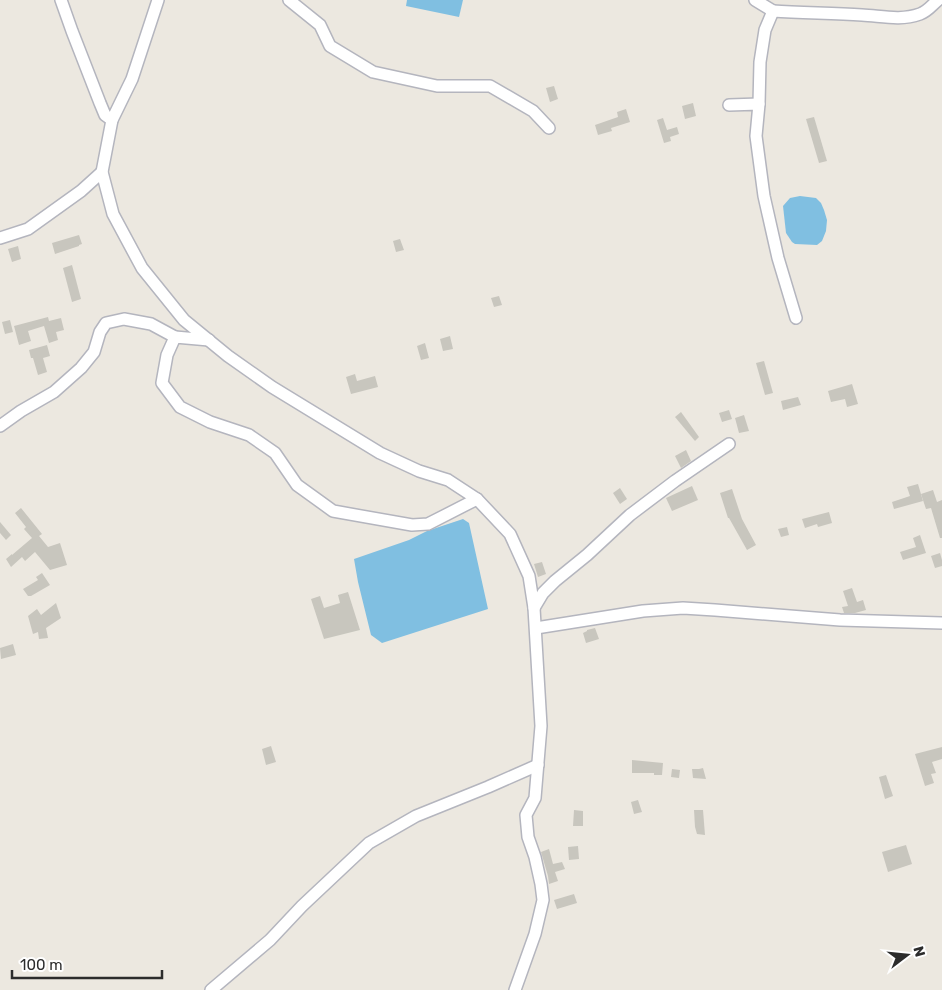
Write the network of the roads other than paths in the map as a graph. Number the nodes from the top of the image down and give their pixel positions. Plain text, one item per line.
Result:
1 (61, 0) edge
2 (158, 0) edge
3 (289, 0) edge
4 (754, 0) edge
5 (938, 0) edge
6 (773, 11) junction
7 (759, 104) junction
8 (729, 105) dead end
9 (112, 120) junction
10 (549, 128) dead end
11 (102, 172) junction
12 (0, 238) edge
13 (796, 318) dead end
14 (175, 337) junction
15 (209, 340) junction
16 (0, 426) edge
17 (729, 444) dead end
18 (478, 499) junction
19 (534, 608) junction
20 (942, 623) edge
21 (536, 628) junction
22 (538, 765) junction
23 (211, 990) edge
24 (515, 990) edge

1 - 9 street
2 - 9 street
3 - 10 street
4 - 6 street
5 - 6 street
6 - 7 street
7 - 8 street
7 - 13 street
9 - 11 street
11 - 12 street
11 - 15 street
14 - 15 street
14 - 16 street
14 - 18 street
15 - 18 street
17 - 19 street
18 - 19 street
19 - 21 street
20 - 21 street
21 - 22 street
22 - 23 street
22 - 24 street

